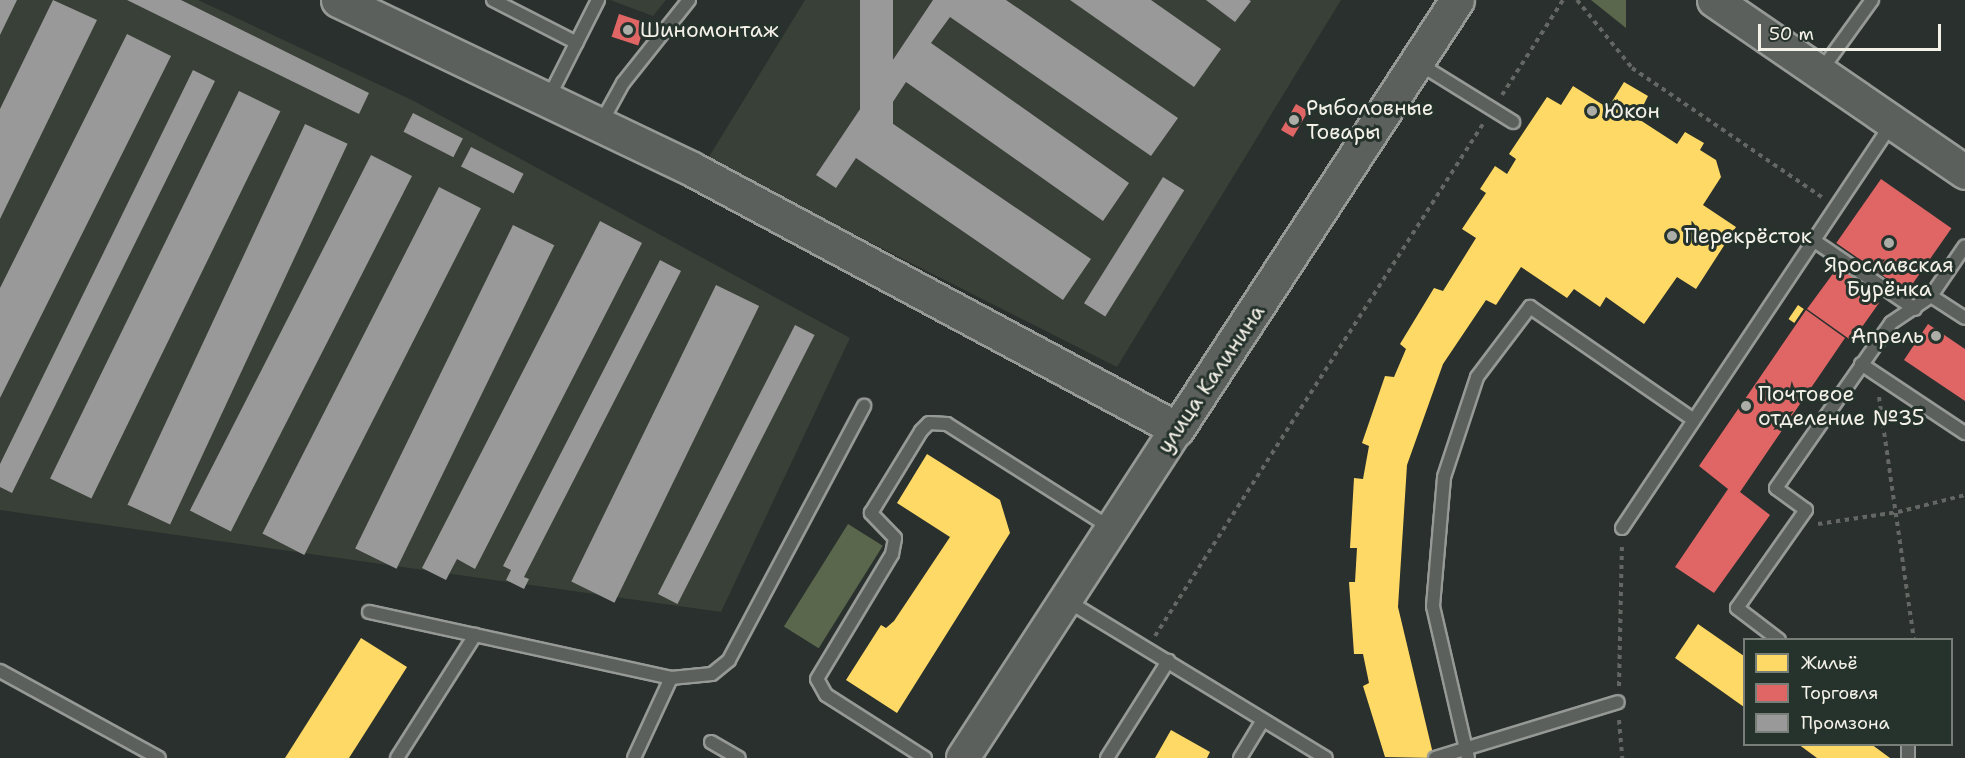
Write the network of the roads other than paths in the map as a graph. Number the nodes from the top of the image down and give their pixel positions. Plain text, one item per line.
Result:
1 (339, 0) edge
2 (493, 0) edge
3 (598, 0) edge
4 (689, 0) edge
5 (1457, 0) edge
6 (1714, 0) edge
7 (1872, 0) edge
8 (577, 44) junction
9 (1417, 63) junction
10 (1820, 72) junction
11 (549, 97) junction
12 (1513, 122) dead end
13 (1892, 122) junction
14 (601, 124) junction
15 (1965, 172) edge
16 (1813, 240) junction
17 (1965, 246) edge
18 (1931, 296) junction
19 (1914, 309) junction
20 (1965, 318) edge
21 (1861, 364) junction
22 (864, 406) dead end
23 (1691, 418) junction
24 (1177, 429) junction
25 (1965, 433) edge
26 (1622, 528) road end
27 (1112, 529) junction
28 (1066, 600) junction
29 (369, 612) dead end
30 (475, 635) junction
31 (1778, 638) edge
32 (1168, 661) junction
33 (0, 671) edge
34 (671, 678) junction
35 (1618, 702) road end
36 (1263, 720) junction
37 (711, 742) dead end
38 (1467, 752) edge
39 (159, 758) edge
40 (397, 758) edge
41 (634, 758) edge
42 (739, 758) edge
43 (925, 758) edge
44 (963, 758) edge
45 (1107, 758) edge
46 (1240, 758) edge
47 (1326, 758) edge
48 (1435, 758) edge

1 - 11 main road
2 - 8 lane
3 - 8 lane
4 - 14 lane
5 - 9 main road, улица Калинина
6 - 10 main road
7 - 10 lane
8 - 11 lane
9 - 12 lane
9 - 24 main road, улица Калинина
10 - 13 main road
11 - 14 main road
13 - 15 main road
13 - 16 lane
14 - 24 main road
16 - 19 lane
16 - 23 lane
17 - 18 lane
18 - 19 lane
18 - 20 lane
19 - 21 lane
21 - 25 lane
21 - 31 lane
22 - 34 lane
23 - 26 lane
23 - 38 lane
24 - 27 street, улица Калинина
27 - 28 street, улица Калинина
27 - 43 lane
28 - 32 lane
28 - 44 street, улица Калинина
29 - 30 lane
30 - 34 lane
30 - 40 lane
32 - 36 lane
32 - 45 lane
33 - 39 lane
34 - 41 lane
35 - 38 lane
36 - 46 lane
36 - 47 lane
37 - 42 lane
38 - 48 lane

